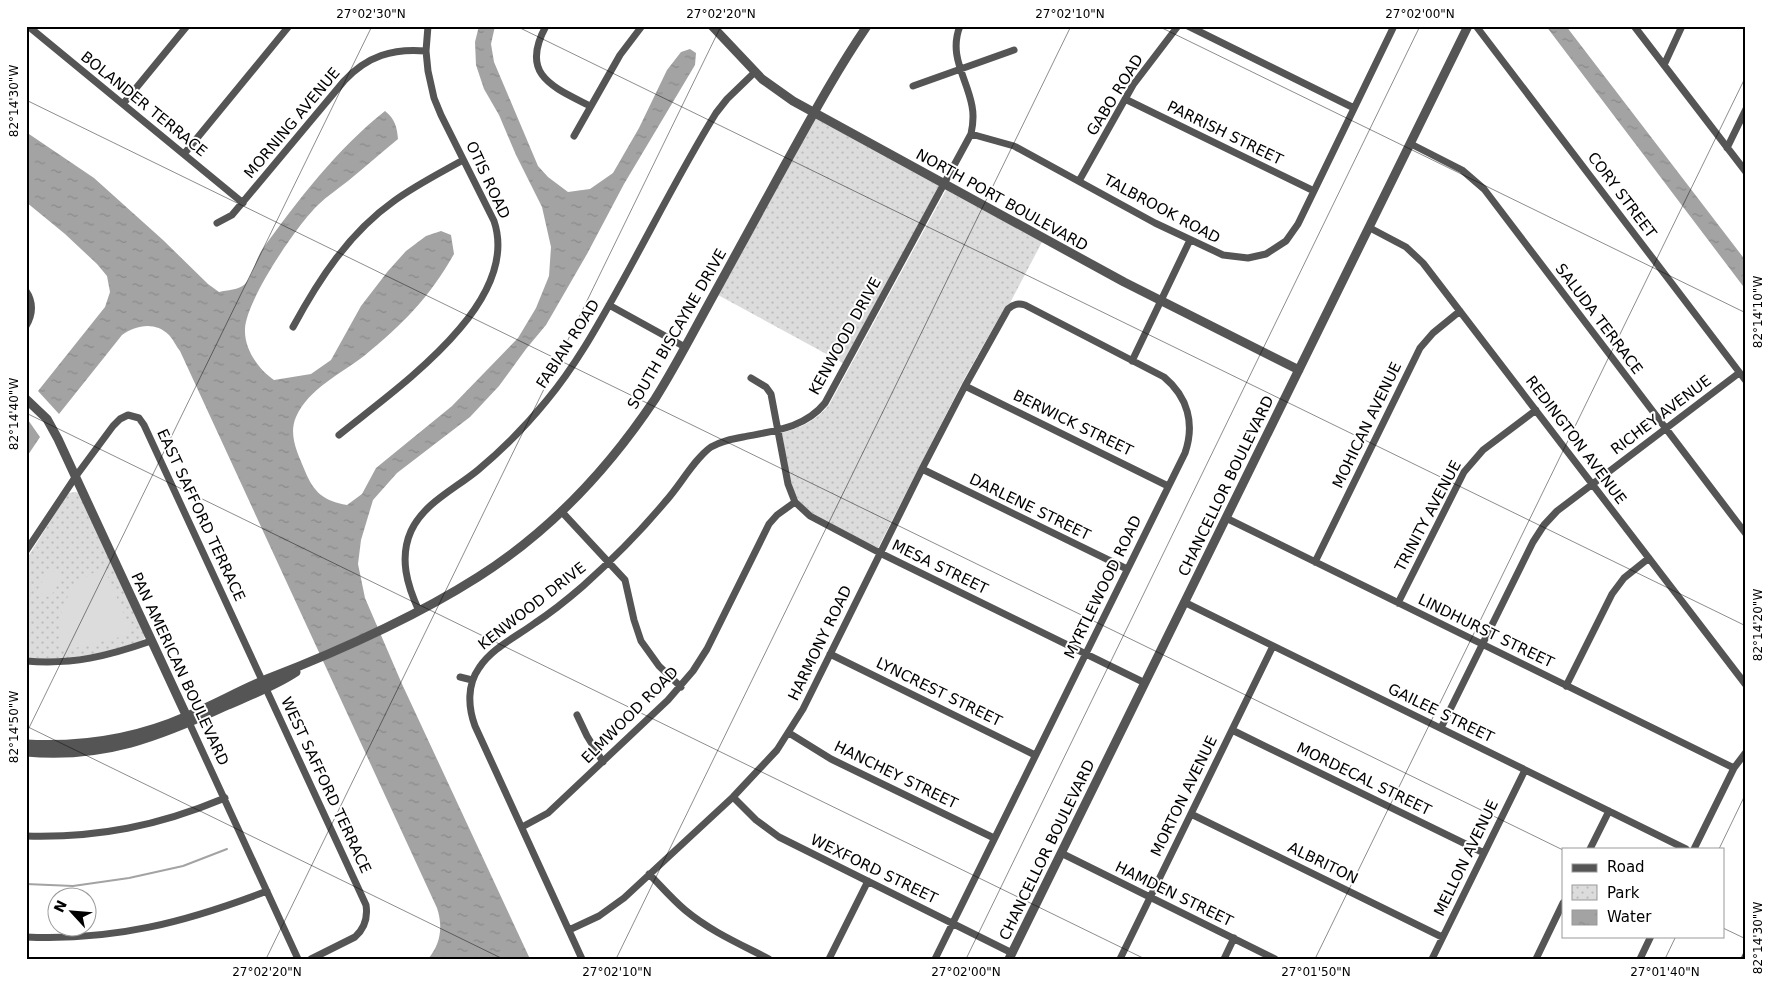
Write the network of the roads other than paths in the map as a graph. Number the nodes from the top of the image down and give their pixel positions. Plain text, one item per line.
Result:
1 (187, 26) edge
2 (289, 26) edge
3 (428, 26) edge
4 (546, 26) edge
5 (642, 26) edge
6 (712, 26) edge
7 (867, 26) edge
8 (960, 26) edge
9 (1178, 26) edge
10 (1188, 26) edge
11 (1394, 26) edge
12 (1468, 26) edge
13 (1476, 26) edge
14 (1634, 26) edge
15 (1682, 26) edge
16 (30, 27) edge
17 (1014, 50) dead end
18 (426, 51) junction
19 (1664, 65) junction
20 (959, 69) junction
21 (755, 72) junction
22 (913, 86) dead end
23 (1125, 99) junction
24 (123, 104) junction
25 (590, 106) junction
26 (1354, 108) junction
27 (1746, 109) edge
28 (814, 113) junction
29 (971, 134) junction
30 (574, 136) dead end
31 (1411, 144) junction
32 (1727, 148) junction
33 (184, 154) junction
34 (463, 160) junction
35 (1746, 172) edge
36 (1079, 181) junction
37 (944, 185) junction
38 (1314, 191) junction
39 (243, 203) junction
40 (217, 223) dead end
41 (1370, 228) junction
42 (1190, 240) junction
43 (26, 291) edge
44 (1161, 300) junction
45 (1015, 304) joint
46 (609, 305) junction
47 (1460, 311) junction
48 (26, 326) edge
49 (293, 327) dead end
50 (685, 347) junction
51 (1132, 361) junction
52 (1299, 370) junction
53 (1739, 372) junction
54 (751, 378) dead end
55 (1746, 381) edge
56 (965, 386) junction
57 (26, 398) edge
58 (1536, 410) junction
59 (1665, 429) junction
60 (778, 430) junction
61 (339, 435) dead end
62 (922, 469) junction
63 (76, 476) junction
64 (1592, 484) junction
65 (1168, 486) junction
66 (795, 502) junction
67 (561, 511) junction
68 (1226, 518) junction
69 (1746, 534) edge
70 (26, 551) edge
71 (880, 553) junction
72 (1649, 558) junction
73 (609, 561) junction
74 (1315, 562) junction
75 (1126, 569) junction
76 (1184, 602) junction
77 (1398, 603) junction
78 (419, 611) junction
79 (151, 641) junction
80 (1482, 645) junction
81 (1274, 646) junction
82 (830, 654) junction
83 (1085, 654) junction
84 (26, 661) edge
85 (460, 677) dead end
86 (472, 680) junction
87 (1145, 683) junction
88 (264, 685) junction
89 (1746, 685) edge
90 (1566, 686) junction
91 (681, 687) junction
92 (576, 715) dead end
93 (188, 720) junction
94 (1441, 728) junction
95 (1232, 730) junction
96 (789, 733) junction
97 (26, 744) edge
98 (26, 752) edge
99 (1746, 752) edge
100 (1035, 755) junction
101 (603, 762) junction
102 (1734, 768) junction
103 (1525, 770) junction
104 (733, 797) junction
105 (224, 798) junction
106 (1609, 811) junction
107 (1191, 814) junction
108 (522, 827) junction
109 (26, 836) edge
110 (994, 838) junction
111 (1590, 848) edge
112 (1684, 848) edge
113 (1694, 848) edge
114 (1061, 853) junction
115 (1484, 853) junction
116 (649, 874) junction
117 (868, 881) junction
118 (267, 891) junction
119 (1150, 897) junction
120 (1562, 905) edge
121 (953, 923) junction
122 (569, 930) junction
123 (26, 936) edge
124 (1442, 937) junction
125 (1234, 938) junction
126 (1650, 938) edge
127 (1746, 955) edge
128 (1010, 956) edge
129 (298, 959) edge
130 (311, 959) edge
131 (582, 959) edge
132 (769, 959) edge
133 (829, 959) edge
134 (936, 959) edge
135 (1120, 959) edge
136 (1224, 959) edge
137 (1275, 959) edge
138 (1432, 959) edge
139 (1536, 959) edge
140 (1640, 959) edge
141 (1744, 959) edge

1 - 24 street
2 - 33 street
3 - 18 street, OTIS ROAD
4 - 25 street
5 - 25 street
6 - 21 street, NORTH PORT BOULEVARD
7 - 28 street, SOUTH BISCAYNE DRIVE
8 - 20 street, KENWOOD DRIVE
9 - 23 street, GABO ROAD
10 - 26 street
11 - 26 street, TALBROOK ROAD
12 - 31 street, CHANCELLOR BOULEVARD
13 - 53 street, CORY STREET
14 - 19 street
15 - 19 street
16 - 24 street, BOLANDER TERRACE
17 - 20 street
18 - 34 street, OTIS ROAD
18 - 39 street, MORNING AVENUE
19 - 32 street
20 - 22 street
20 - 29 street, KENWOOD DRIVE
21 - 28 street, NORTH PORT BOULEVARD
21 - 46 street, FABIAN ROAD
23 - 36 street, GABO ROAD
23 - 38 street, PARRISH STREET
24 - 33 street, BOLANDER TERRACE
25 - 30 street
26 - 38 street, TALBROOK ROAD
27 - 32 street
28 - 37 street, NORTH PORT BOULEVARD
28 - 50 street, SOUTH BISCAYNE DRIVE
29 - 36 street, TALBROOK ROAD
29 - 37 street, KENWOOD DRIVE
31 - 41 street, CHANCELLOR BOULEVARD
31 - 59 street, SALUDA TERRACE
32 - 35 street
33 - 39 street, BOLANDER TERRACE
34 - 49 street
34 - 61 street, OTIS ROAD
36 - 42 street, TALBROOK ROAD
37 - 44 street, NORTH PORT BOULEVARD
37 - 60 street, KENWOOD DRIVE
38 - 42 street, TALBROOK ROAD
39 - 40 street, MORNING AVENUE
41 - 47 street, REDINGTON AVENUE
41 - 52 street, CHANCELLOR BOULEVARD
42 - 44 street
43 - 48 street
44 - 51 street
44 - 52 street, NORTH PORT BOULEVARD
45 - 51 street, MYRTLEWOOD ROAD
45 - 56 street, HARMONY ROAD
46 - 50 street
46 - 78 street, FABIAN ROAD
47 - 58 street, REDINGTON AVENUE
47 - 74 street, MOHICAN AVENUE
50 - 67 street, SOUTH BISCAYNE DRIVE
51 - 65 street, MYRTLEWOOD ROAD
52 - 68 street, CHANCELLOR BOULEVARD
53 - 55 street, CORY STREET
53 - 59 street, RICHEY AVENUE
54 - 60 street, MESA STREET
56 - 62 street, HARMONY ROAD
56 - 65 street, BERWICK STREET
57 - 63 street, PAN AMERICAN BOULEVARD
58 - 64 street, REDINGTON AVENUE
58 - 77 street, TRINITY AVENUE
59 - 64 street, RICHEY AVENUE
59 - 69 street, SALUDA TERRACE
60 - 66 street, MESA STREET
60 - 73 street, KENWOOD DRIVE
62 - 71 street, HARMONY ROAD
62 - 75 street, DARLENE STREET
63 - 70 street, EAST SAFFORD TERRACE
63 - 79 street, PAN AMERICAN BOULEVARD
63 - 88 street, EAST SAFFORD TERRACE
64 - 72 street, REDINGTON AVENUE
64 - 80 street, RICHEY AVENUE
65 - 75 street, MYRTLEWOOD ROAD
66 - 71 street, MESA STREET
66 - 91 street, ELMWOOD ROAD
67 - 73 street
67 - 78 street, SOUTH BISCAYNE DRIVE
68 - 74 street, LINDHURST STREET
68 - 76 street, CHANCELLOR BOULEVARD
71 - 82 street, HARMONY ROAD
71 - 83 street, MESA STREET
72 - 89 street, REDINGTON AVENUE
72 - 90 street
73 - 86 street, KENWOOD DRIVE
73 - 91 street
74 - 77 street, LINDHURST STREET
75 - 83 street, MYRTLEWOOD ROAD
76 - 81 street, GAILEE STREET
76 - 87 street, CHANCELLOR BOULEVARD
77 - 80 street, LINDHURST STREET
78 - 88 street, SOUTH BISCAYNE DRIVE
79 - 84 street
79 - 93 street, PAN AMERICAN BOULEVARD
80 - 90 street, LINDHURST STREET
80 - 94 street, RICHEY AVENUE
81 - 94 street, GAILEE STREET
81 - 95 street, MORTON AVENUE
82 - 96 street, HARMONY ROAD
82 - 100 street, LYNCREST STREET
83 - 87 street, MESA STREET
83 - 100 street, MYRTLEWOOD ROAD
85 - 86 street
86 - 108 street, KENWOOD DRIVE
87 - 114 street, CHANCELLOR BOULEVARD
88 - 93 street, SOUTH BISCAYNE DRIVE
88 - 130 street, WEST SAFFORD TERRACE
90 - 102 street, LINDHURST STREET
91 - 101 street, ELMWOOD ROAD
92 - 101 street
93 - 97 street, SOUTH BISCAYNE DRIVE
93 - 98 street, SOUTH BISCAYNE DRIVE
93 - 105 street, PAN AMERICAN BOULEVARD
94 - 103 street, GAILEE STREET
95 - 107 street, MORTON AVENUE
95 - 115 street, MORDECAL STREET
96 - 104 street, HARMONY ROAD
96 - 110 street, HANCHEY STREET
99 - 102 street
100 - 110 street, MYRTLEWOOD ROAD
101 - 108 street, ELMWOOD ROAD
102 - 113 street
103 - 106 street, GAILEE STREET
103 - 115 street, MELLON AVENUE
104 - 116 street, HARMONY ROAD
104 - 117 street, WEXFORD STREET
105 - 109 street
105 - 118 street, PAN AMERICAN BOULEVARD
106 - 111 street
106 - 112 street, GAILEE STREET
107 - 119 street, MORTON AVENUE
107 - 124 street, ALBRITON
108 - 122 street, KENWOOD DRIVE
110 - 121 street, MYRTLEWOOD ROAD
114 - 119 street, HAMDEN STREET
114 - 128 street, CHANCELLOR BOULEVARD
115 - 124 street, MELLON AVENUE
116 - 122 street, HARMONY ROAD
116 - 132 street
117 - 121 street, WEXFORD STREET
117 - 133 street
118 - 123 street
118 - 129 street, PAN AMERICAN BOULEVARD
119 - 125 street, HAMDEN STREET
119 - 135 street, MORTON AVENUE
120 - 139 street
121 - 128 street, WEXFORD STREET
121 - 134 street, MYRTLEWOOD ROAD
122 - 131 street, KENWOOD DRIVE
124 - 138 street, MELLON AVENUE
125 - 136 street
125 - 137 street, HAMDEN STREET
126 - 140 street
127 - 141 street

